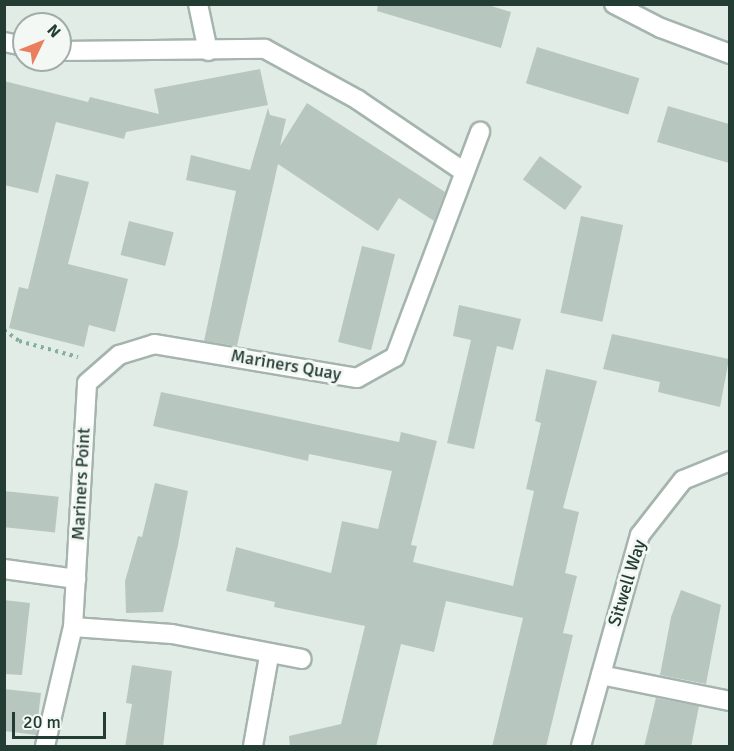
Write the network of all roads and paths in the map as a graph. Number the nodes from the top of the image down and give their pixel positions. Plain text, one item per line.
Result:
1 (198, 4) edge
2 (614, 4) edge
3 (72, 51) edge
4 (208, 51) junction
5 (729, 54) edge
6 (480, 132) dead end
7 (463, 171) junction
8 (4, 330) edge
9 (119, 355) junction
10 (729, 460) edge
11 (4, 569) edge
12 (76, 579) junction
13 (73, 627) junction
14 (269, 656) junction
15 (302, 659) dead end
16 (601, 675) junction
17 (729, 700) edge
18 (45, 747) edge
19 (253, 747) edge
20 (581, 747) edge

1 - 4 street
2 - 5 street
3 - 4 street
4 - 7 street
6 - 7 street, Mariners Quay
7 - 9 street, Mariners Quay
8 - 9 path
9 - 12 street, Mariners Point
10 - 16 street, Sitwell Way
11 - 12 street
12 - 13 street, Mariners Point
13 - 14 street
13 - 18 street, Mariners Point
14 - 15 street
14 - 19 street
16 - 17 street
16 - 20 street, Sitwell Way

